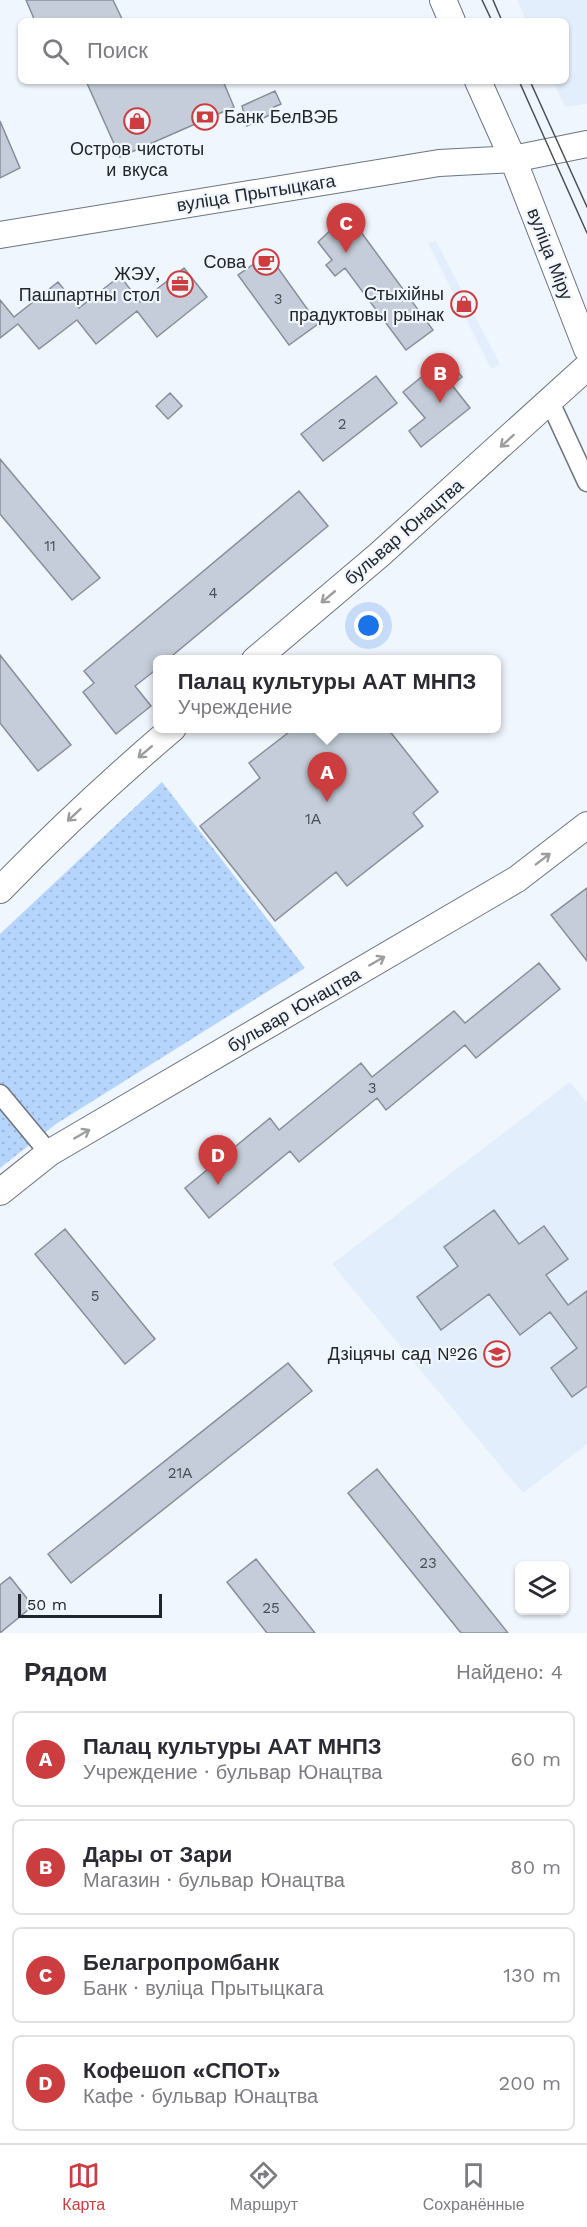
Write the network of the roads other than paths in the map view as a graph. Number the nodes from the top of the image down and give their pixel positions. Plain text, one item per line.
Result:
1 (443, 0) edge
2 (451, 18) edge
3 (479, 84) edge
4 (587, 144) edge
5 (513, 159) junction
6 (0, 235) edge
7 (587, 349) edge
8 (587, 367) edge
9 (550, 402) junction
10 (587, 482) edge
11 (261, 655) edge
12 (168, 733) edge
13 (587, 825) edge
14 (0, 890) edge
15 (0, 1094) edge
16 (49, 1153) junction
17 (0, 1192) edge

1 - 2 street
3 - 5 street, вуліца Міру
4 - 5 street, вуліца Прытыцкага
5 - 6 street, вуліца Прытыцкага
5 - 7 street, вуліца Міру
8 - 9 street, бульвар Юнацтва
9 - 10 street
9 -> 11 street, бульвар Юнацтва
12 -> 14 street
16 -> 13 street, бульвар Юнацтва
15 - 16 street
16 - 17 street, бульвар Юнацтва

